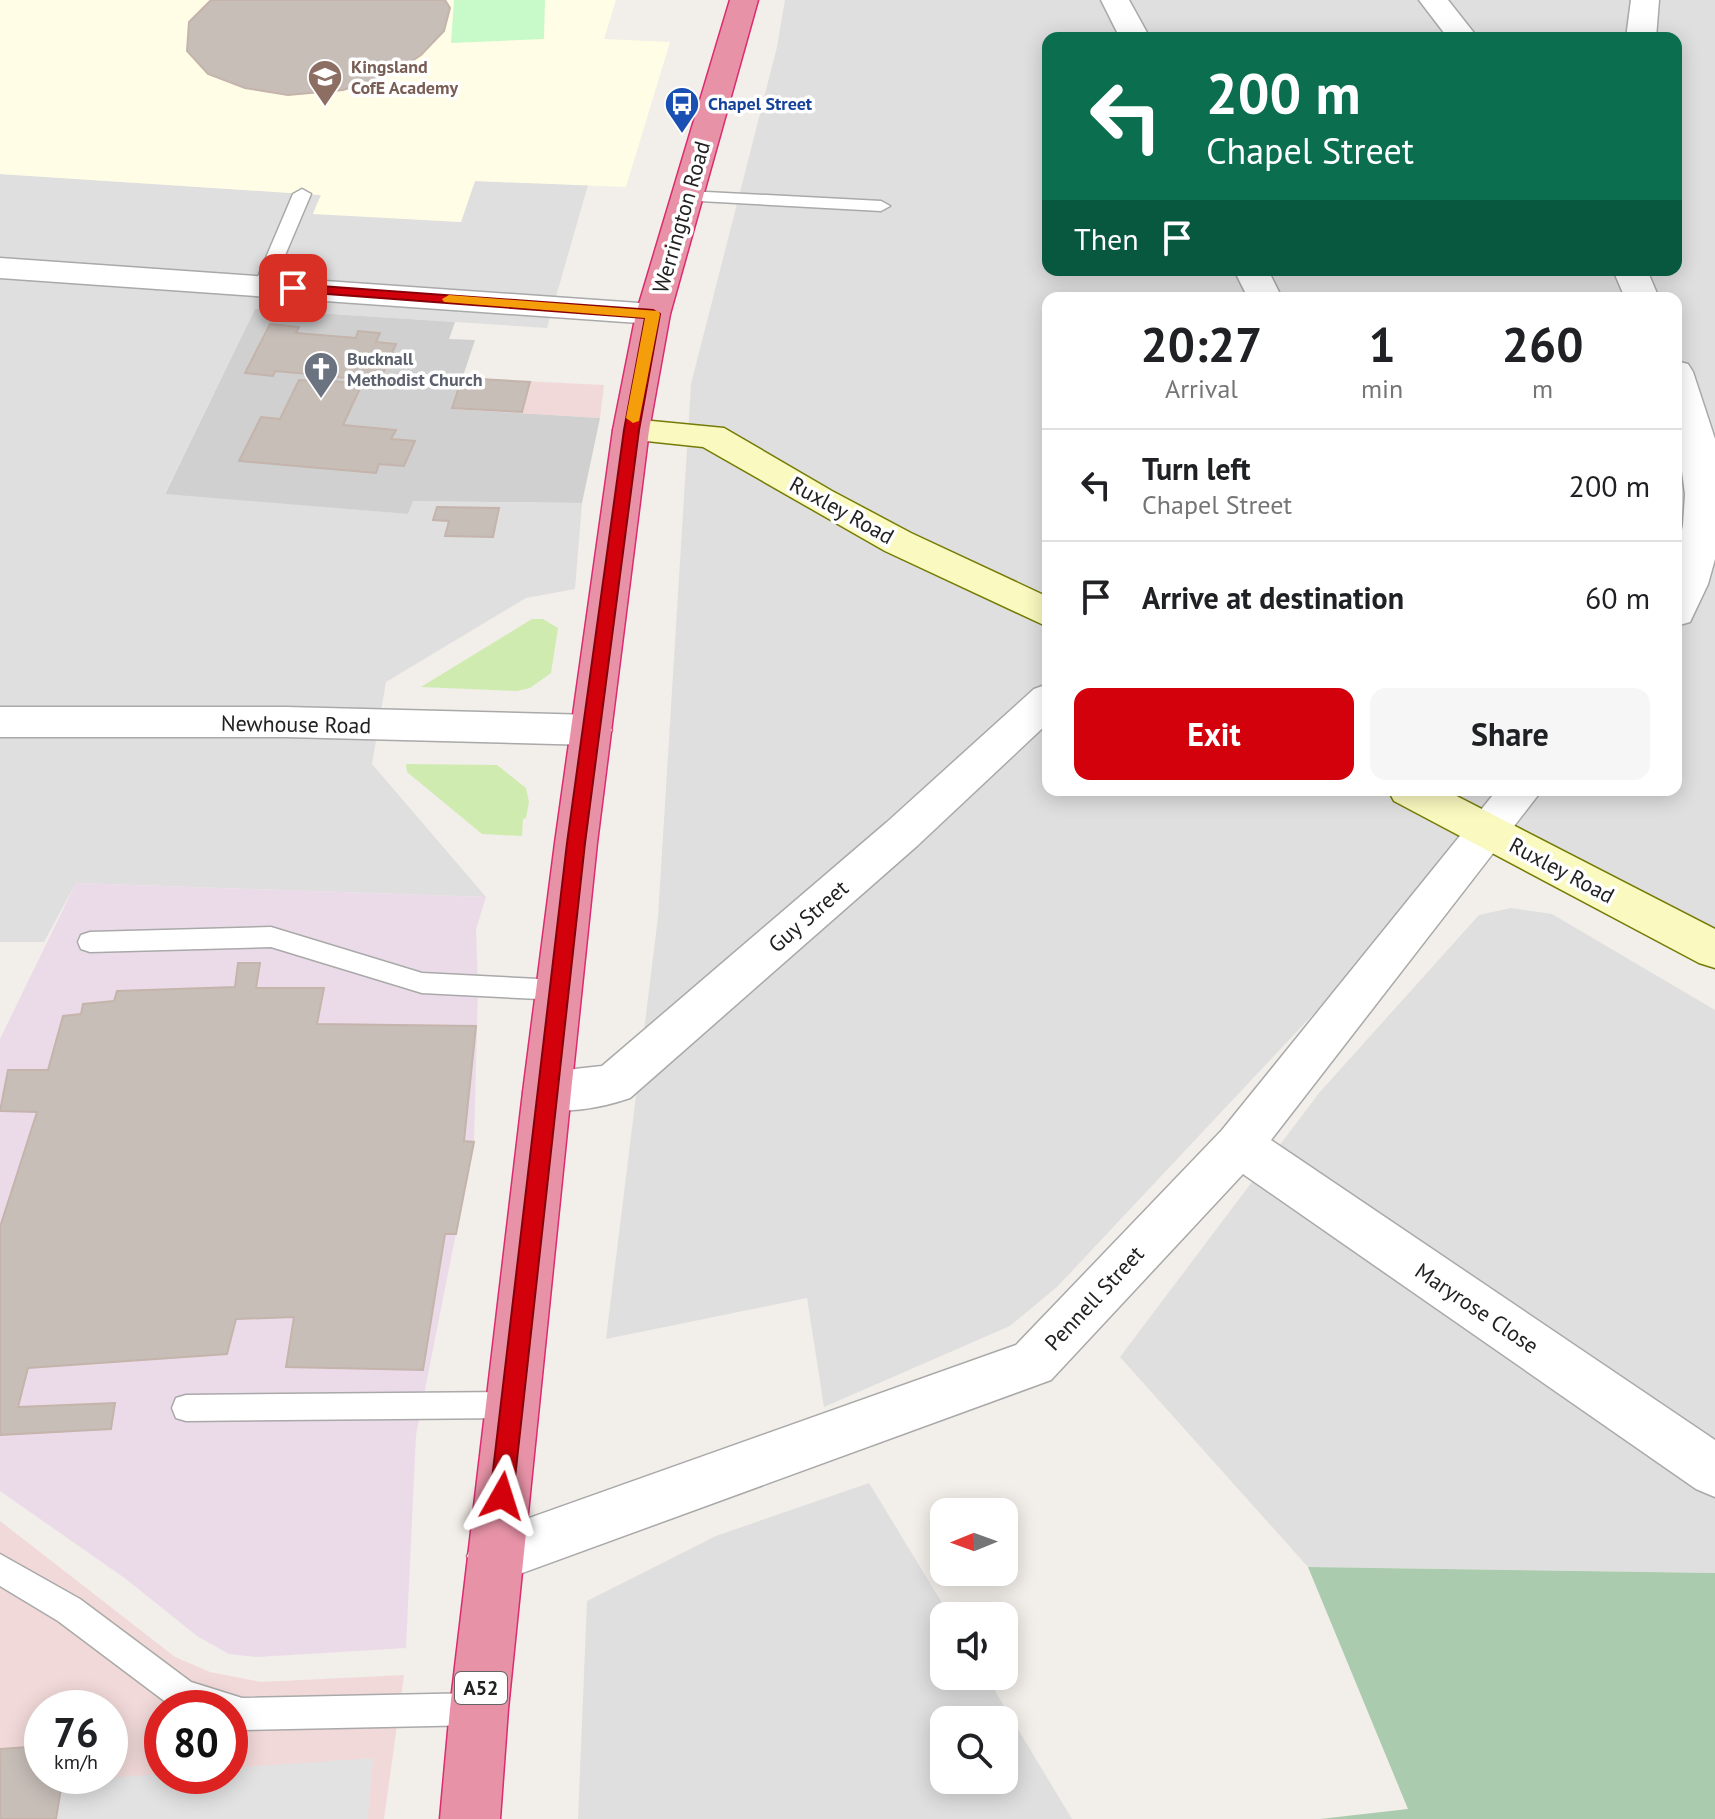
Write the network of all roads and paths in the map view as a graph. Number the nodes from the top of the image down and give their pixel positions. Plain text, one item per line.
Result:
1 (744, 0) edge
2 (1115, 0) edge
3 (1433, 0) edge
4 (1645, 0) edge
5 (1132, 32) edge
6 (1458, 32) edge
7 (1642, 32) edge
8 (302, 194) dead end
9 (687, 196) junction
10 (881, 206) dead end
11 (0, 268) edge
12 (263, 286) junction
13 (653, 314) junction
14 (1682, 385) edge
15 (631, 430) junction
16 (1709, 441) edge
17 (1682, 605) edge
18 (1042, 610) edge
19 (1042, 705) edge
20 (0, 722) edge
21 (592, 730) junction
22 (1421, 796) edge
23 (1516, 796) edge
24 (1487, 829) junction
25 (90, 942) dead end
26 (1715, 950) edge
27 (559, 990) junction
28 (547, 1092) junction
29 (1239, 1145) junction
30 (511, 1405) junction
31 (186, 1408) dead end
32 (1715, 1471) edge
33 (495, 1556) junction
34 (0, 1569) edge
35 (175, 1690) edge
36 (479, 1709) junction
37 (248, 1714) edge
38 (470, 1819) edge

1 - 9 highway, Werrington Road / A52
2 - 5 street
3 - 6 street
4 - 7 street
8 - 12 lane
9 - 10 lane
9 - 13 highway, Werrington Road / A52
11 - 12 street
12 - 13 street
13 - 15 highway, Werrington Road / A52
14 - 16 street
15 - 18 street, Ruxley Road
15 - 21 highway, Werrington Road / A52
16 - 17 street
19 - 28 street, Guy Street
20 - 21 street, Newhouse Road
21 - 27 highway, Werrington Road / A52
22 - 24 street, Ruxley Road
23 - 24 street, Pennell Street
24 - 26 street, Ruxley Road
24 - 29 street, Pennell Street
25 - 27 lane
27 - 28 highway, Werrington Road / A52
28 - 30 highway, Werrington Road / A52
29 - 32 street, Maryrose Close
29 - 33 street, Pennell Street
30 - 31 lane
30 - 33 highway, Werrington Road / A52
33 - 36 highway, Werrington Road / A52
34 - 35 lane
36 - 37 lane
36 - 38 highway, Werrington Road / A52

